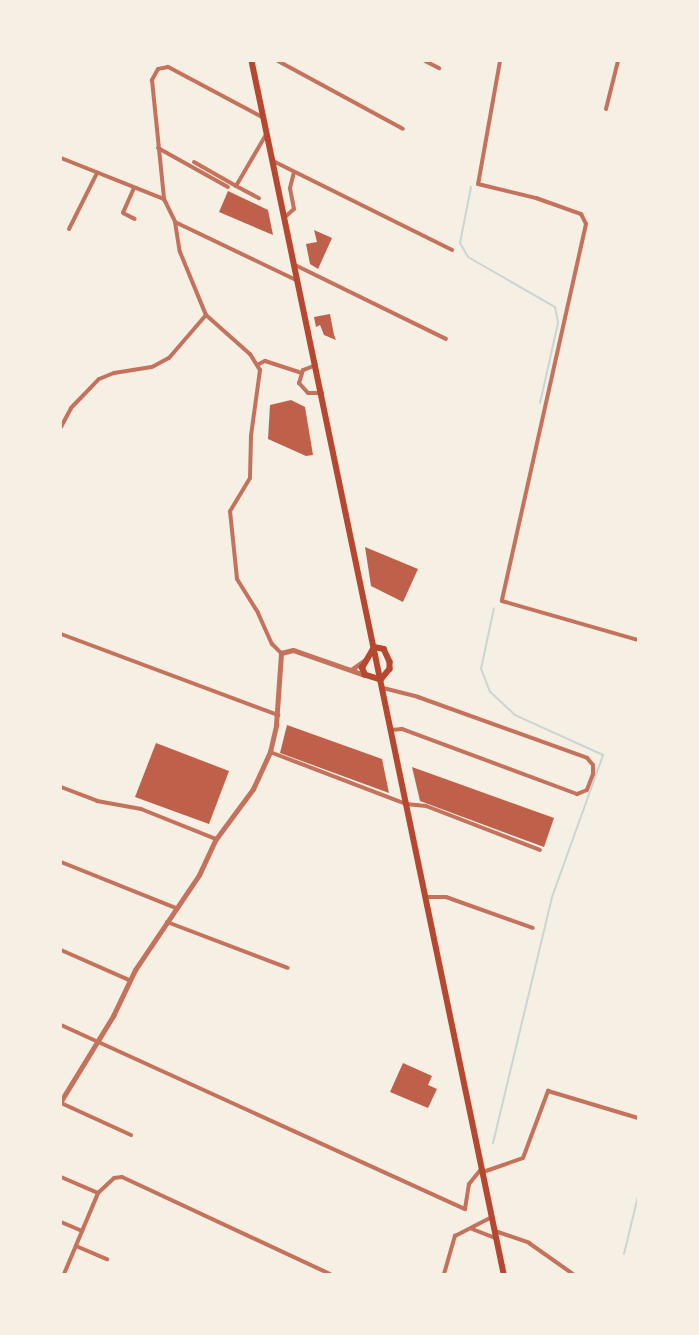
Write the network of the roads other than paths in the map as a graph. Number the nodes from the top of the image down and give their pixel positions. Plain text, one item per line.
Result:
1 (252, 61) edge
2 (278, 61) edge
3 (426, 61) edge
4 (500, 61) edge
5 (618, 61) edge
6 (439, 68) dead end
7 (606, 108) dead end
8 (264, 118) junction
9 (403, 129) dead end
10 (267, 133) junction
11 (157, 148) junction
12 (61, 158) edge
13 (273, 161) junction
14 (194, 162) dead end
15 (294, 172) junction
16 (97, 173) junction
17 (236, 186) junction
18 (228, 187) dead end
19 (134, 188) junction
20 (259, 198) dead end
21 (164, 199) junction
22 (285, 217) junction
23 (135, 219) dead end
24 (175, 222) junction
25 (69, 229) dead end
26 (452, 250) dead end
27 (295, 265) junction
28 (298, 281) junction
29 (206, 315) junction
30 (446, 339) dead end
31 (259, 364) junction
32 (316, 365) junction
33 (300, 373) junction
34 (322, 393) junction
35 (61, 427) edge
36 (61, 634) edge
37 (638, 640) edge
38 (374, 647) junction
39 (281, 653) junction
40 (364, 662) junction
41 (351, 670) junction
42 (365, 675) junction
43 (381, 680) junction
44 (383, 688) junction
45 (278, 715) junction
46 (391, 730) junction
47 (270, 752) junction
48 (61, 787) edge
49 (406, 804) junction
50 (216, 839) junction
51 (540, 850) dead end
52 (61, 862) edge
53 (426, 897) junction
54 (176, 908) junction
55 (167, 922) junction
56 (533, 928) dead end
57 (61, 950) edge
58 (288, 968) dead end
59 (129, 980) junction
60 (61, 1025) edge
61 (98, 1040) junction
62 (61, 1102) edge
63 (638, 1118) edge
64 (131, 1135) dead end
65 (482, 1170) junction
66 (61, 1177) edge
67 (98, 1193) junction
68 (492, 1217) junction
69 (61, 1222) edge
70 (467, 1228) junction
71 (495, 1230) junction
72 (82, 1231) junction
73 (496, 1238) junction
74 (76, 1246) junction
75 (107, 1259) dead end
76 (61, 1266) edge
77 (67, 1269) junction
78 (64, 1274) edge
79 (330, 1274) edge
80 (444, 1274) edge
81 (504, 1274) edge
82 (573, 1274) edge

1 - 8 main road
2 - 9 street
3 - 6 street
4 - 37 street
5 - 7 street
8 - 10 main road
8 - 11 street
10 - 13 main road
10 - 17 street
11 - 18 street
11 - 21 street
12 - 16 street
13 - 15 street
13 - 22 main road
14 - 17 street
15 - 22 street
15 - 26 street
16 - 19 street
16 - 25 street
17 - 20 street
19 - 21 street
19 - 23 street
21 - 24 street
22 - 27 main road
24 - 28 street
24 - 29 street
27 - 28 main road
27 - 30 street
28 - 32 main road
29 - 31 street
29 - 35 street
31 - 33 street
31 - 39 street
32 - 33 street
32 - 34 main road
33 - 34 street
34 - 38 main road
36 - 45 street
38 - 40 main road
38 - 43 main road
38 - 43 main road
39 - 41 street
39 - 45 street
40 - 41 street
40 - 42 main road
41 - 42 street
42 - 43 main road
43 - 44 main road
44 - 46 main road
44 - 46 street
45 - 47 street
46 - 49 main road
47 - 49 street
47 - 50 street
48 - 50 street
49 - 51 street
49 - 53 main road
50 - 54 street
52 - 54 street
53 - 56 street
53 - 65 main road
54 - 55 street
55 - 58 street
55 - 59 street
57 - 59 street
59 - 61 street
60 - 61 street
61 - 62 street
61 - 65 street
62 - 64 street
63 - 65 street
65 - 68 main road
66 - 67 street
67 - 72 street
67 - 79 street
68 - 70 street
68 - 71 main road
69 - 72 street
70 - 73 street
70 - 80 street
71 - 73 main road
71 - 82 street
72 - 74 street
73 - 81 main road
74 - 75 street
74 - 77 street
76 - 77 street
77 - 78 street

